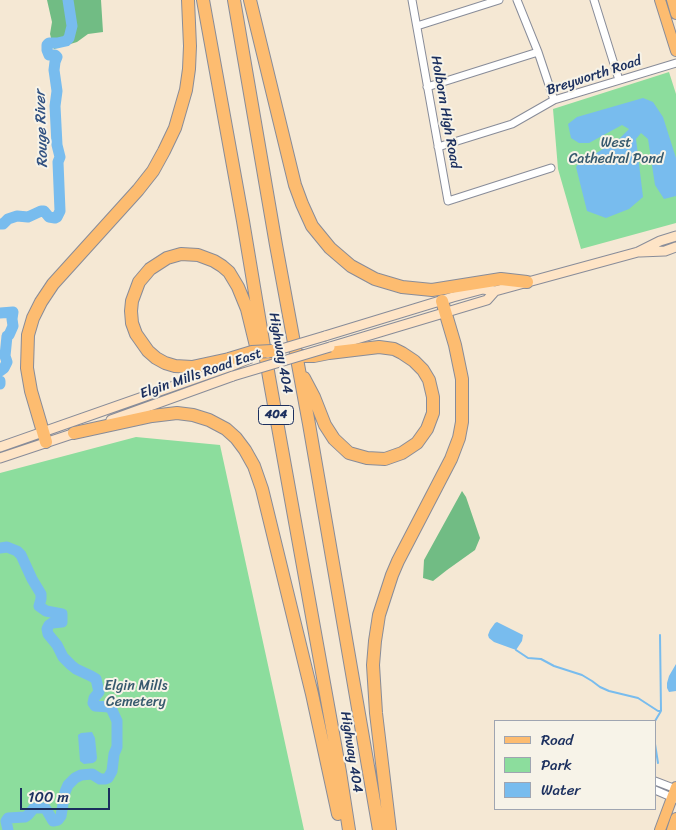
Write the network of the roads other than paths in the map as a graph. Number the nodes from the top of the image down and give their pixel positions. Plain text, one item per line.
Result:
1 (188, 0) edge
2 (203, 0) edge
3 (234, 0) edge
4 (250, 0) edge
5 (412, 0) edge
6 (499, 0) edge
7 (517, 0) edge
8 (594, 0) edge
9 (660, 0) edge
10 (672, 0) edge
11 (676, 14) edge
12 (417, 26) junction
13 (676, 51) edge
14 (538, 52) junction
15 (676, 63) edge
16 (619, 80) junction
17 (427, 87) junction
18 (554, 100) junction
19 (438, 148) junction
20 (551, 168) dead end
21 (676, 236) edge
22 (676, 248) edge
23 (638, 252) junction
24 (527, 282) junction
25 (444, 307) junction
26 (329, 350) junction
27 (272, 351) joint
28 (296, 356) joint
29 (230, 362) junction
30 (299, 370) junction
31 (269, 377) junction
32 (74, 433) junction
33 (44, 437) junction
34 (0, 447) edge
35 (0, 458) edge
36 (656, 782) edge
37 (656, 790) edge
38 (675, 792) edge
39 (676, 818) edge
40 (342, 830) edge
41 (348, 830) edge
42 (379, 830) edge
43 (390, 830) edge
44 (660, 830) edge
45 (672, 830) edge

1 - 33 highway
2 - 31 highway, Highway 404 / 404
3 - 30 highway, Highway 404 / 404
4 - 24 highway
5 - 12 street, Holborn High Road
6 - 12 street
7 - 14 street
8 - 16 street
9 - 13 main road
10 - 11 main road
12 - 17 street, Holborn High Road
14 - 17 street
14 - 18 street
15 - 16 street, Breyworth Road
16 - 18 street, Breyworth Road
17 - 19 street, Holborn High Road
18 - 19 street, Breyworth Road
19 - 20 street, Holborn High Road
21 - 23 main road, Elgin Mills Road East
22 - 23 main road, Elgin Mills Road East
23 - 24 main road, Elgin Mills Road East
24 - 25 main road, Elgin Mills Road East
25 - 26 main road, Elgin Mills Road East
25 - 27 main road, Elgin Mills Road East, bridge
25 - 43 highway
26 - 28 highway, bridge
26 - 30 highway
27 - 29 highway, bridge
28 - 32 main road, Elgin Mills Road East, bridge
29 - 31 highway
29 - 33 main road, Elgin Mills Road East
30 - 42 highway, Highway 404 / 404
31 - 41 highway, Highway 404 / 404
32 - 33 main road, Elgin Mills Road East
32 - 40 highway
33 - 34 main road, Elgin Mills Road East
33 - 35 main road, Elgin Mills Road East
36 - 38 street
37 - 38 street
38 - 44 main road
39 - 45 main road

